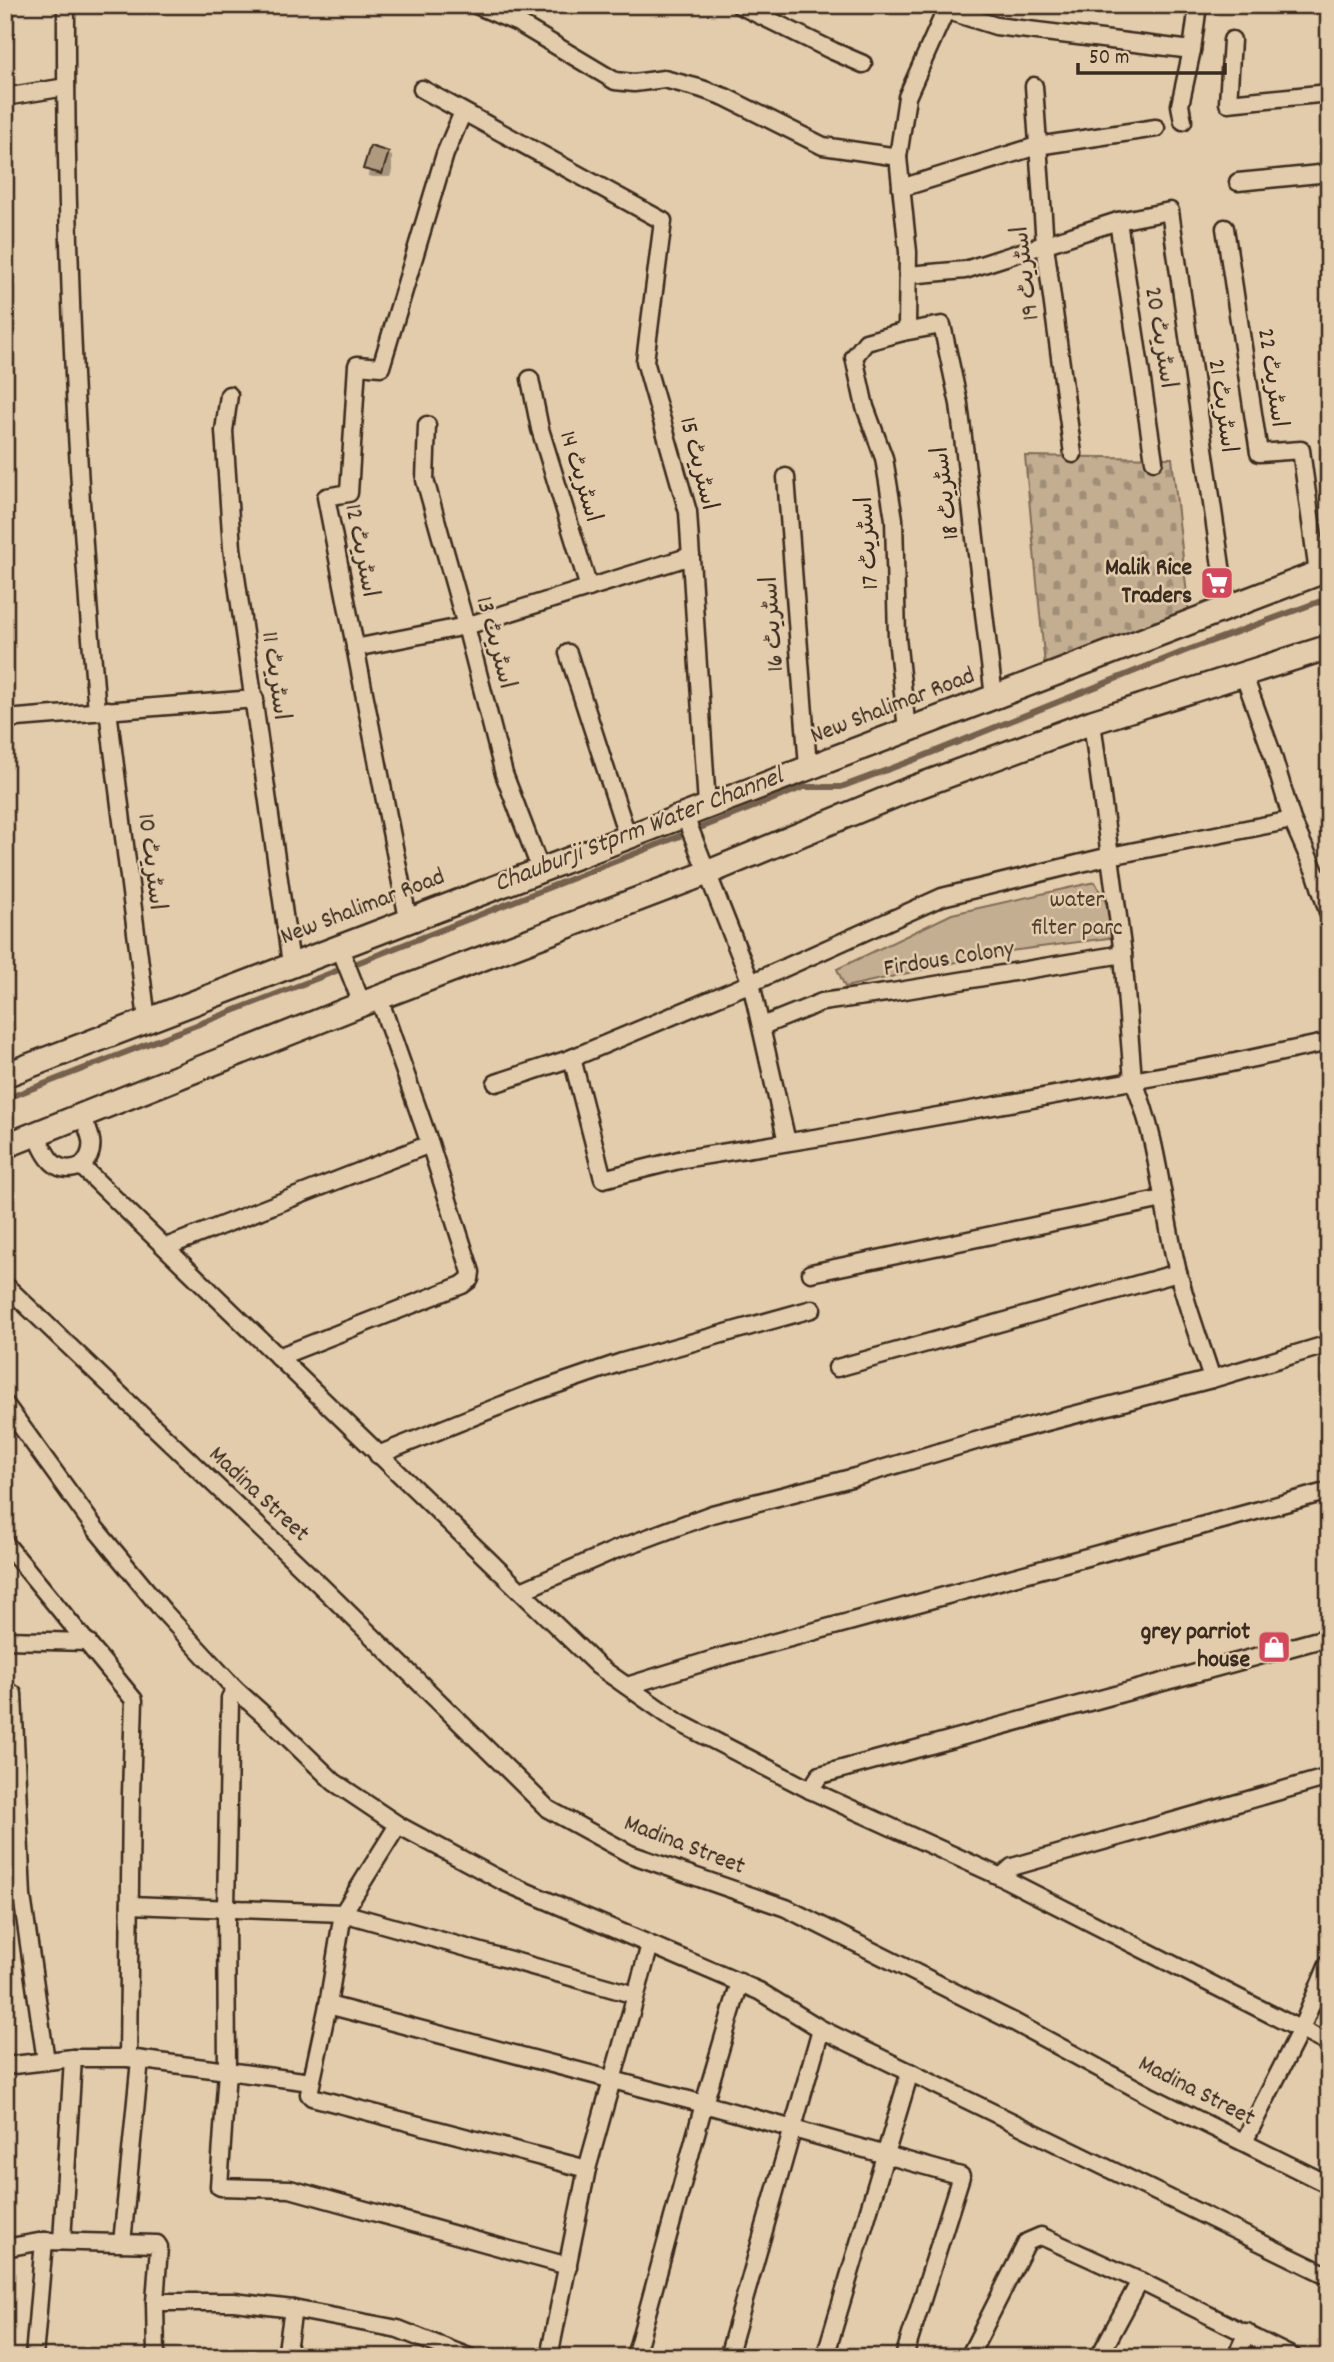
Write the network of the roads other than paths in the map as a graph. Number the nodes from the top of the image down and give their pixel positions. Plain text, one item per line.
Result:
1 (66, 5) edge
2 (476, 5) edge
3 (739, 5) edge
4 (1198, 5) edge
5 (947, 8) edge
6 (1232, 40) dead end
7 (1192, 50) junction
8 (863, 64) dead end
9 (1034, 86) dead end
10 (65, 87) junction
11 (422, 89) dead end
12 (1329, 93) edge
13 (5, 97) edge
14 (463, 112) junction
15 (1183, 121) dead end
16 (1156, 128) dead end
17 (1037, 146) junction
18 (898, 157) junction
19 (1329, 173) edge
20 (1238, 182) dead end
21 (901, 188) junction
22 (1118, 221) junction
23 (1225, 228) dead end
24 (1045, 245) junction
25 (908, 275) junction
26 (903, 332) junction
27 (530, 379) dead end
28 (229, 395) dead end
29 (427, 425) dead end
30 (1073, 454) dead end
31 (1154, 461) dead end
32 (786, 477) dead end
33 (691, 556) junction
34 (1323, 571) edge
35 (589, 588) junction
36 (1227, 608) junction
37 (466, 626) junction
38 (1329, 647) edge
39 (355, 648) junction
40 (568, 653) dead end
41 (1243, 673) junction
42 (994, 697) junction
43 (255, 699) junction
44 (103, 711) junction
45 (5, 719) edge
46 (1092, 722) junction
47 (907, 730) junction
48 (808, 767) junction
49 (707, 805) junction
50 (686, 820) junction
51 (1292, 820) junction
52 (627, 835) junction
53 (1110, 856) junction
54 (704, 866) junction
55 (540, 869) junction
56 (1322, 871) edge
57 (1329, 915) edge
58 (408, 919) junction
59 (341, 951) junction
60 (1123, 954) junction
61 (291, 964) junction
62 (751, 983) junction
63 (366, 998) junction
64 (147, 1020) junction
65 (762, 1026) junction
66 (1329, 1042) edge
67 (572, 1058) junction
68 (5, 1075) edge
69 (1133, 1080) junction
70 (496, 1083) dead end
71 (81, 1114) junction
72 (36, 1133) junction
73 (787, 1142) junction
74 (430, 1144) junction
75 (5, 1146) edge
76 (81, 1166) junction
77 (1163, 1199) junction
78 (166, 1247) junction
79 (811, 1273) dead end
80 (1178, 1273) junction
81 (5, 1285) edge
82 (812, 1309) dead end
83 (1329, 1344) edge
84 (278, 1357) junction
85 (837, 1368) dead end
86 (1212, 1379) junction
87 (5, 1404) edge
88 (378, 1455) junction
89 (1329, 1491) edge
90 (5, 1543) edge
91 (521, 1591) junction
92 (1329, 1637) edge
93 (5, 1640) edge
94 (88, 1642) junction
95 (627, 1686) junction
96 (234, 1689) junction
97 (12, 1694) dead end
98 (1329, 1777) edge
99 (810, 1790) junction
100 (398, 1825) junction
101 (1000, 1877) junction
102 (130, 1905) junction
103 (226, 1908) junction
104 (343, 1913) junction
105 (650, 1945) junction
106 (1329, 1962) edge
107 (740, 1982) junction
108 (635, 1995) junction
109 (328, 2005) junction
110 (821, 2029) junction
111 (1301, 2029) junction
112 (1329, 2044) edge
113 (73, 2058) junction
114 (134, 2059) junction
115 (46, 2061) junction
116 (5, 2066) edge
117 (227, 2071) junction
118 (910, 2072) junction
119 (612, 2080) junction
120 (312, 2082) junction
121 (704, 2105) junction
122 (791, 2129) junction
123 (1244, 2142) junction
124 (884, 2154) junction
125 (587, 2169) junction
126 (1329, 2185) edge
127 (44, 2241) junction
128 (62, 2241) junction
129 (122, 2243) junction
130 (5, 2248) edge
131 (568, 2266) junction
132 (1329, 2276) edge
133 (1140, 2281) junction
134 (155, 2302) junction
135 (293, 2309) junction
136 (1247, 2332) junction
137 (34, 2357) edge
138 (156, 2357) edge
139 (286, 2357) edge
140 (469, 2357) edge
141 (549, 2357) edge
142 (635, 2357) edge
143 (728, 2357) edge
144 (825, 2357) edge
145 (904, 2357) edge
146 (969, 2357) edge
147 (1098, 2357) edge
148 (1236, 2357) edge
149 (1293, 2357) edge

1 - 10 street, اسٹریٹ 10
2 - 18 street
3 - 8 street
4 - 7 street
5 - 7 street
5 - 18 street
6 - 12 street
7 - 15 street
9 - 17 street, اسٹریٹ 19
10 - 13 street
10 - 44 street, اسٹریٹ 10
11 - 14 street
14 - 33 street, اسٹریٹ 15
14 - 39 street, اسٹریٹ 12
16 - 17 street
17 - 21 street
17 - 24 street, اسٹریٹ 19
18 - 21 street
19 - 20 street
21 - 25 street
22 - 24 street
22 - 31 street, اسٹریٹ 20
22 - 36 street, اسٹریٹ 21
23 - 34 street, اسٹریٹ 22
24 - 25 street
24 - 30 street, اسٹریٹ 19
25 - 26 street
26 - 42 street, اسٹریٹ 18
26 - 47 street, اسٹریٹ 17
27 - 35 street, اسٹریٹ 14
28 - 43 street, اسٹریٹ 11
29 - 37 street, اسٹریٹ 13
32 - 48 street, اسٹریٹ 16
33 - 35 street
33 - 49 street, اسٹریٹ 15
34 - 36 street, New Shalimar Road
35 - 37 street
36 - 42 street, New Shalimar Road
37 - 39 street
37 - 55 street, اسٹریٹ 13
38 - 41 street
39 - 58 street, اسٹریٹ 12
40 - 52 street
41 - 46 street
41 - 51 street
42 - 47 street, New Shalimar Road
43 - 44 street
43 - 61 street, اسٹریٹ 11
44 - 45 street
44 - 64 street, اسٹریٹ 10
46 - 53 street
46 - 54 street
47 - 48 street, New Shalimar Road
48 - 49 street, New Shalimar Road
49 - 50 street, New Shalimar Road
50 - 52 street, New Shalimar Road
50 - 54 street
51 - 53 street
51 - 56 street
52 - 55 street, New Shalimar Road
53 - 60 street
53 - 62 street
54 - 62 street
54 - 63 street
55 - 58 street, New Shalimar Road
56 - 57 street
58 - 59 street, New Shalimar Road
59 - 61 street, New Shalimar Road
59 - 63 street
60 - 65 street, Firdous Colony
60 - 69 street
61 - 64 street, New Shalimar Road
62 - 65 street
62 - 67 street
63 - 71 street
63 - 74 street
64 - 68 street, New Shalimar Road
65 - 73 street
66 - 69 street
67 - 70 street
67 - 73 street
69 - 73 street
69 - 77 street
71 - 72 street
71 - 76 street
72 - 75 street
72 - 76 street
74 - 78 street
74 - 84 street
76 - 78 street
77 - 79 street
77 - 80 street
78 - 84 street
80 - 85 street
80 - 86 street
81 - 123 street, Madina Street
82 - 88 street
83 - 86 street
84 - 88 street
86 - 91 street
87 - 96 street
88 - 91 street
89 - 95 street
90 - 94 street
91 - 95 street
92 - 99 street
93 - 94 street
94 - 102 street
95 - 99 street
96 - 100 street
96 - 103 street
97 - 115 street
98 - 101 street
99 - 101 street
100 - 104 street
100 - 105 street
101 - 111 street
102 - 103 street
102 - 114 street
103 - 104 street
103 - 117 street
104 - 108 street
104 - 109 street
105 - 107 street
105 - 108 street
106 - 111 street
107 - 110 street
107 - 121 street
108 - 119 street
109 - 119 street
109 - 120 street
110 - 118 street
110 - 122 street
111 - 112 street
111 - 123 street
113 - 114 street
113 - 115 street
113 - 128 street
114 - 117 street
114 - 129 street
115 - 116 street
117 - 120 street
117 - 131 street
118 - 124 street
118 - 132 street
119 - 121 street
119 - 125 street
120 - 125 street
121 - 122 street
121 - 142 street
122 - 124 street
122 - 143 street
123 - 126 street, Madina Street
124 - 144 street
124 - 145 street
125 - 131 street
127 - 128 street
127 - 130 street
127 - 137 street
128 - 129 street
129 - 134 street
131 - 141 street
133 - 136 street
133 - 146 street
133 - 147 street
134 - 135 street
134 - 138 street
135 - 139 street
135 - 140 street
136 - 148 street
136 - 149 street

